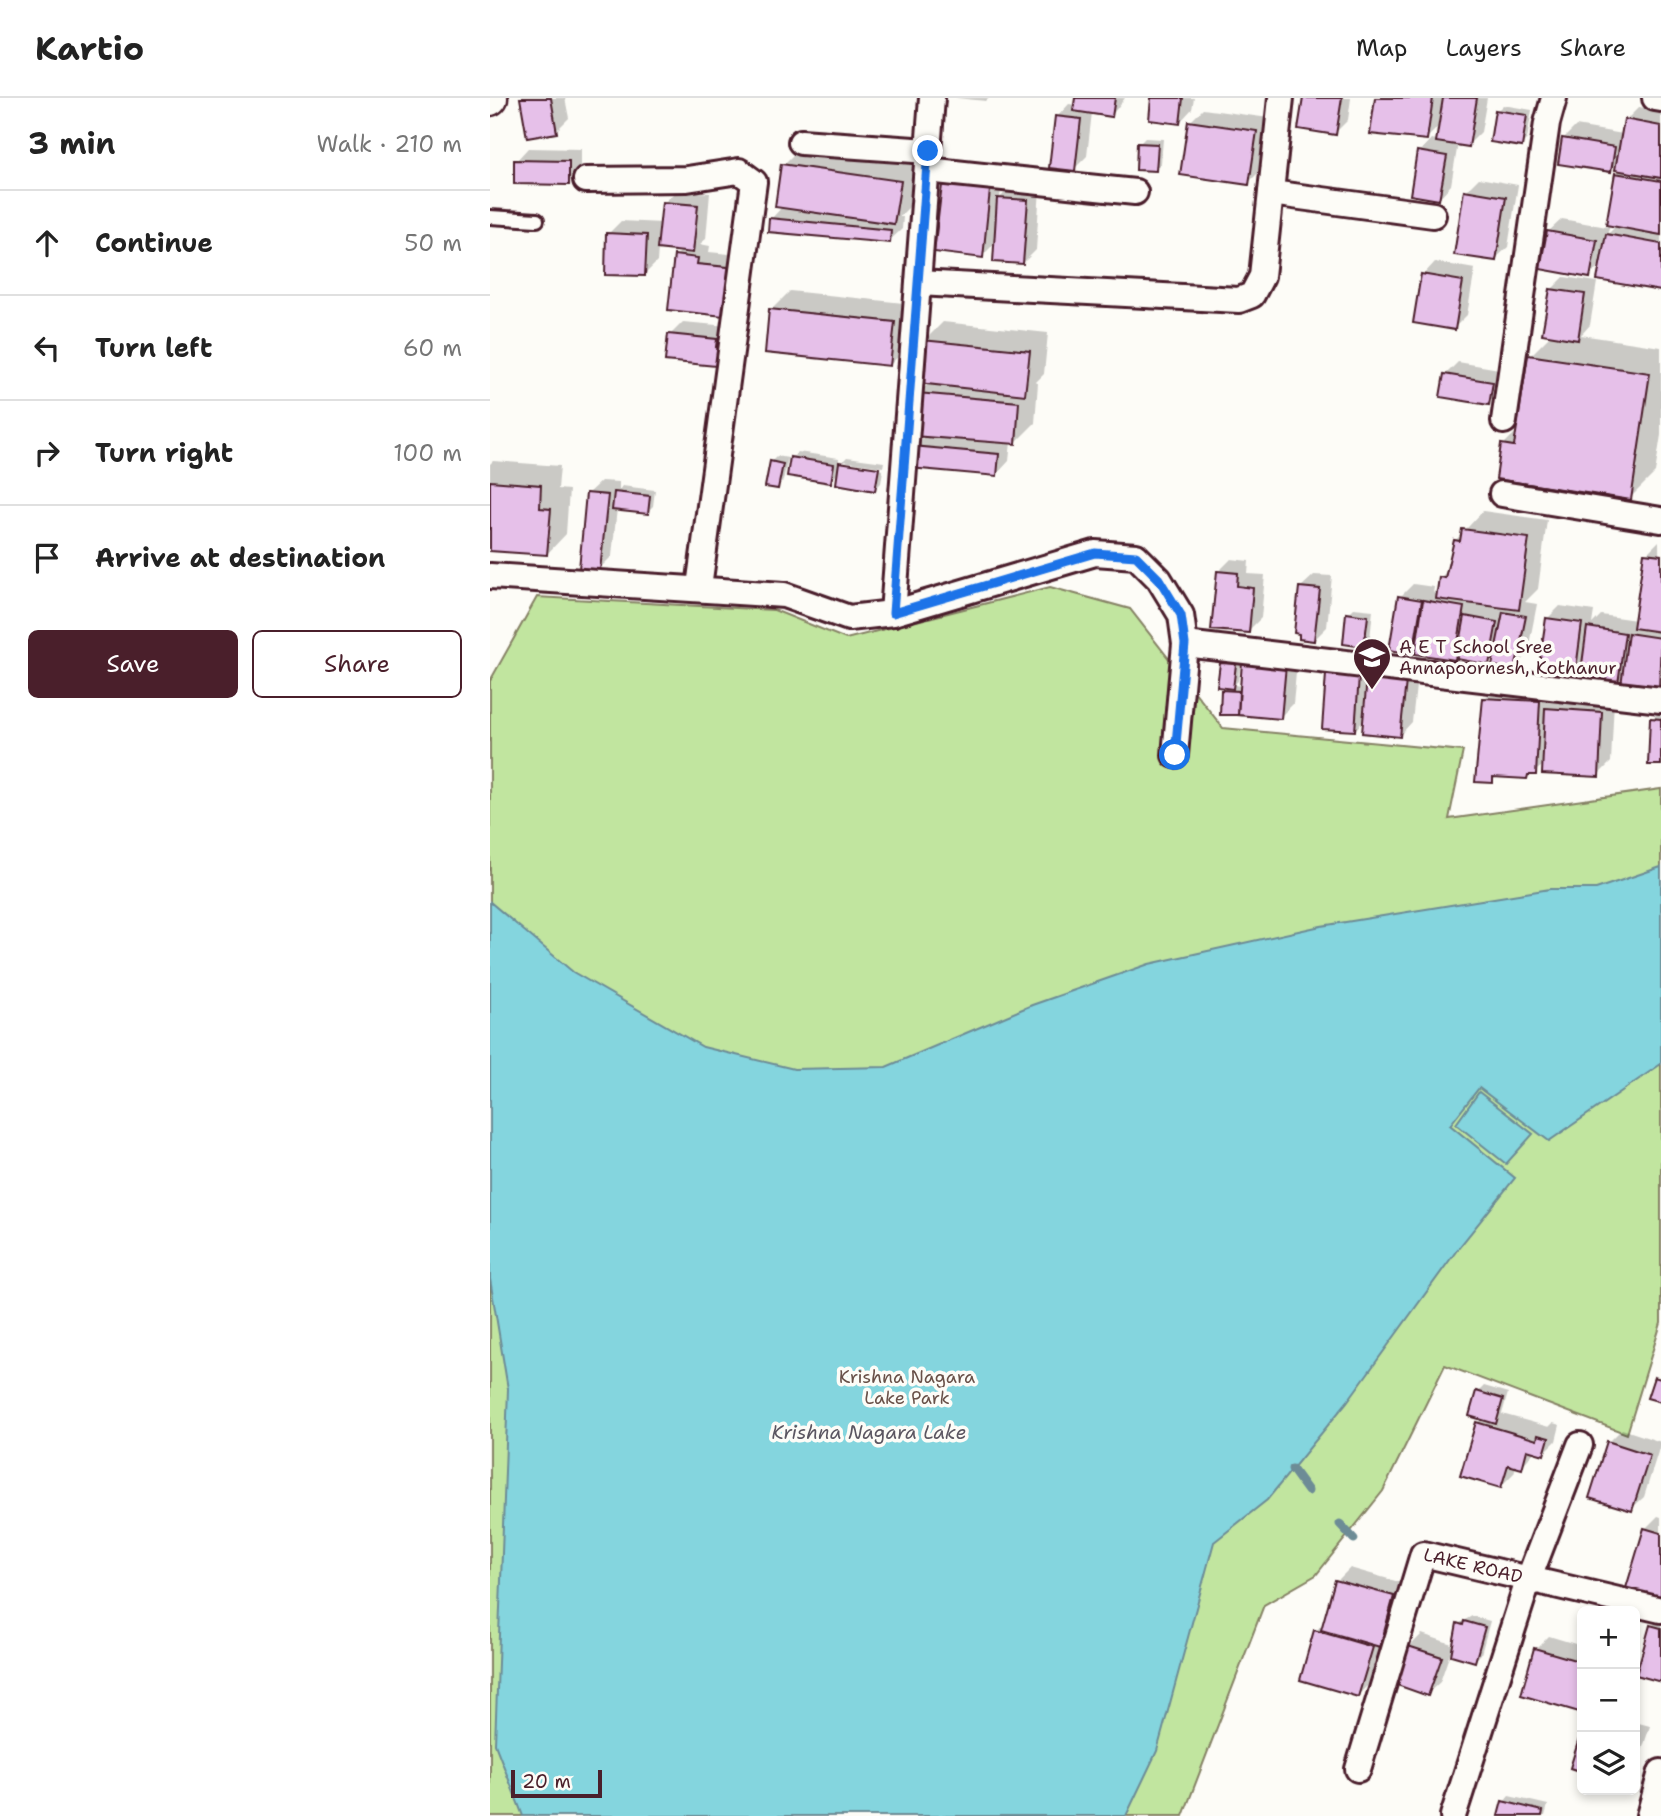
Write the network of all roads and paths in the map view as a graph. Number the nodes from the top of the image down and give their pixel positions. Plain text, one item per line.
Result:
1 (932, 98) edge
2 (1282, 98) edge
3 (1555, 98) edge
4 (1655, 98) edge
5 (1661, 99) edge
6 (801, 142) dead end
7 (928, 160) junction
8 (586, 180) dead end
9 (1135, 192) dead end
10 (1271, 193) junction
11 (1433, 215) dead end
12 (490, 217) edge
13 (537, 220) dead end
14 (918, 284) junction
15 (1504, 421) dead end
16 (1502, 494) dead end
17 (1661, 520) edge
18 (490, 576) edge
19 (699, 587) junction
20 (893, 613) junction
21 (1185, 644) junction
22 (1661, 700) edge
23 (1175, 755) dead end
24 (1580, 1445) dead end
25 (1529, 1578) junction
26 (1661, 1610) edge
27 (1358, 1769) dead end
28 (1661, 1772) edge
29 (1453, 1816) edge
30 (1649, 1816) edge

1 - 7 street
2 - 10 street
3 - 15 street
4 - 5 street
6 - 7 street
7 - 9 street
7 - 14 street
8 - 19 street
10 - 11 street
10 - 14 street
12 - 13 lane
14 - 20 street
16 - 17 street
18 - 19 street
19 - 20 street
20 - 21 street
21 - 22 street
21 - 23 street
24 - 25 street
25 - 26 street, LAKE ROAD
25 - 27 street, LAKE ROAD
25 - 29 street
28 - 30 street

